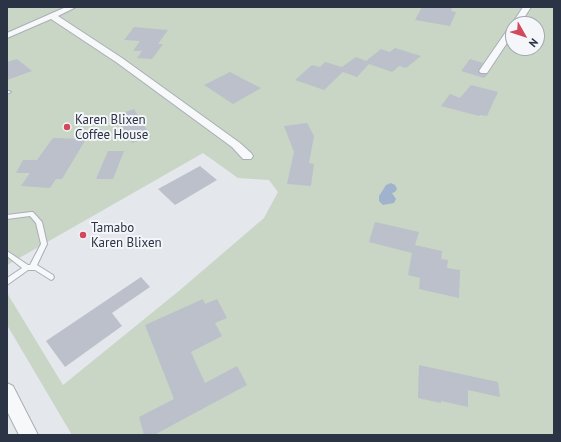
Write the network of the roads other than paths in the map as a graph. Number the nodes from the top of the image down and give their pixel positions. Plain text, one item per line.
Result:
1 (72, 7) edge
2 (527, 7) edge
3 (52, 16) junction
4 (521, 16) edge
5 (7, 36) edge
6 (505, 40) edge
7 (484, 71) dead end
8 (247, 156) dead end
9 (7, 217) edge
10 (7, 253) edge
11 (29, 268) junction
12 (51, 277) dead end
13 (7, 282) edge
14 (7, 392) edge
15 (29, 435) edge

1 - 3 street
2 - 4 street
3 - 5 street
3 - 8 street
6 - 7 street
9 - 11 lane
10 - 11 lane
11 - 12 lane
11 - 13 lane
14 - 15 street

